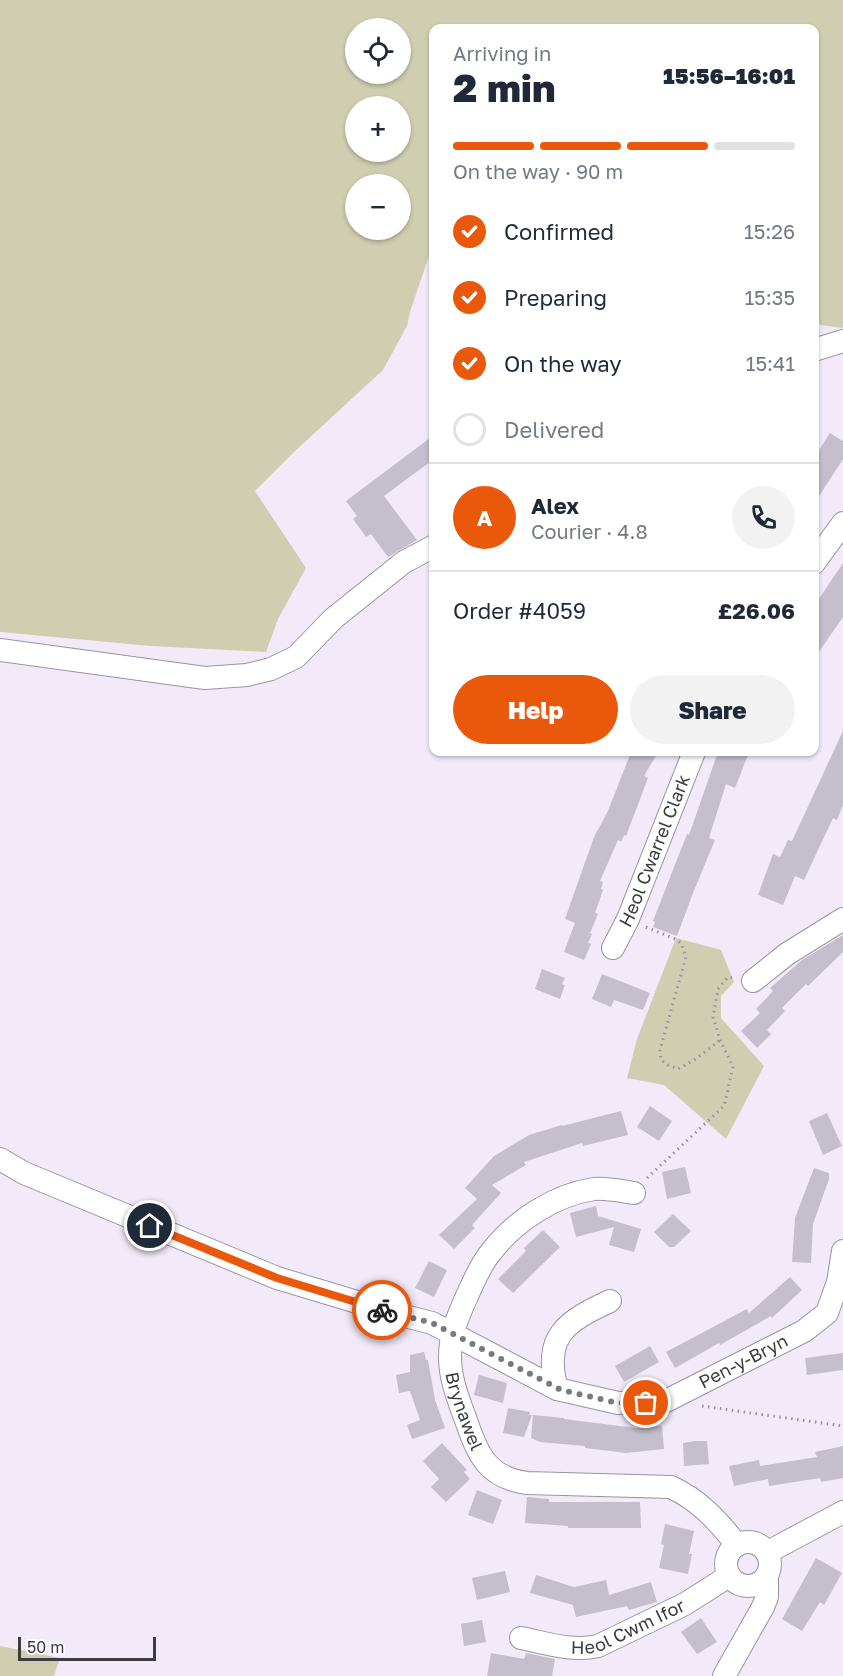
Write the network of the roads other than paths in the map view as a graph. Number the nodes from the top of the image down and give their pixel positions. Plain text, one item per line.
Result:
1 (843, 341) edge
2 (819, 348) edge
3 (843, 523) edge
4 (429, 549) edge
5 (819, 556) edge
6 (0, 650) edge
7 (692, 756) edge
8 (843, 919) edge
9 (613, 948) dead end
10 (753, 981) road end
11 (0, 1159) edge
12 (634, 1193) road end
13 (843, 1251) edge
14 (610, 1301) dead end
15 (835, 1315) edge
16 (452, 1332) junction
17 (557, 1389) junction
18 (843, 1512) edge
19 (736, 1545) junction
20 (768, 1552) junction
21 (767, 1576) junction
22 (736, 1581) junction
23 (753, 1623) junction
24 (521, 1638) dead end
25 (724, 1676) edge

1 - 2 street
3 - 5 street
4 - 6 street
7 - 9 street, Heol Cwarrel Clark
8 - 10 street
11 - 16 street, Pen-y-Bryn
12 - 16 street, Brynawel
13 - 15 street, Pen-y-Bryn
14 - 17 street
15 - 17 street, Pen-y-Bryn
16 - 17 street, Pen-y-Bryn
16 - 19 street, Brynawel
18 - 20 street
19 - 20 street
19 - 22 street
20 - 21 street
21 - 22 street
21 - 23 street
22 - 23 street
22 - 24 street, Heol Cwm Ifor
23 - 25 street

